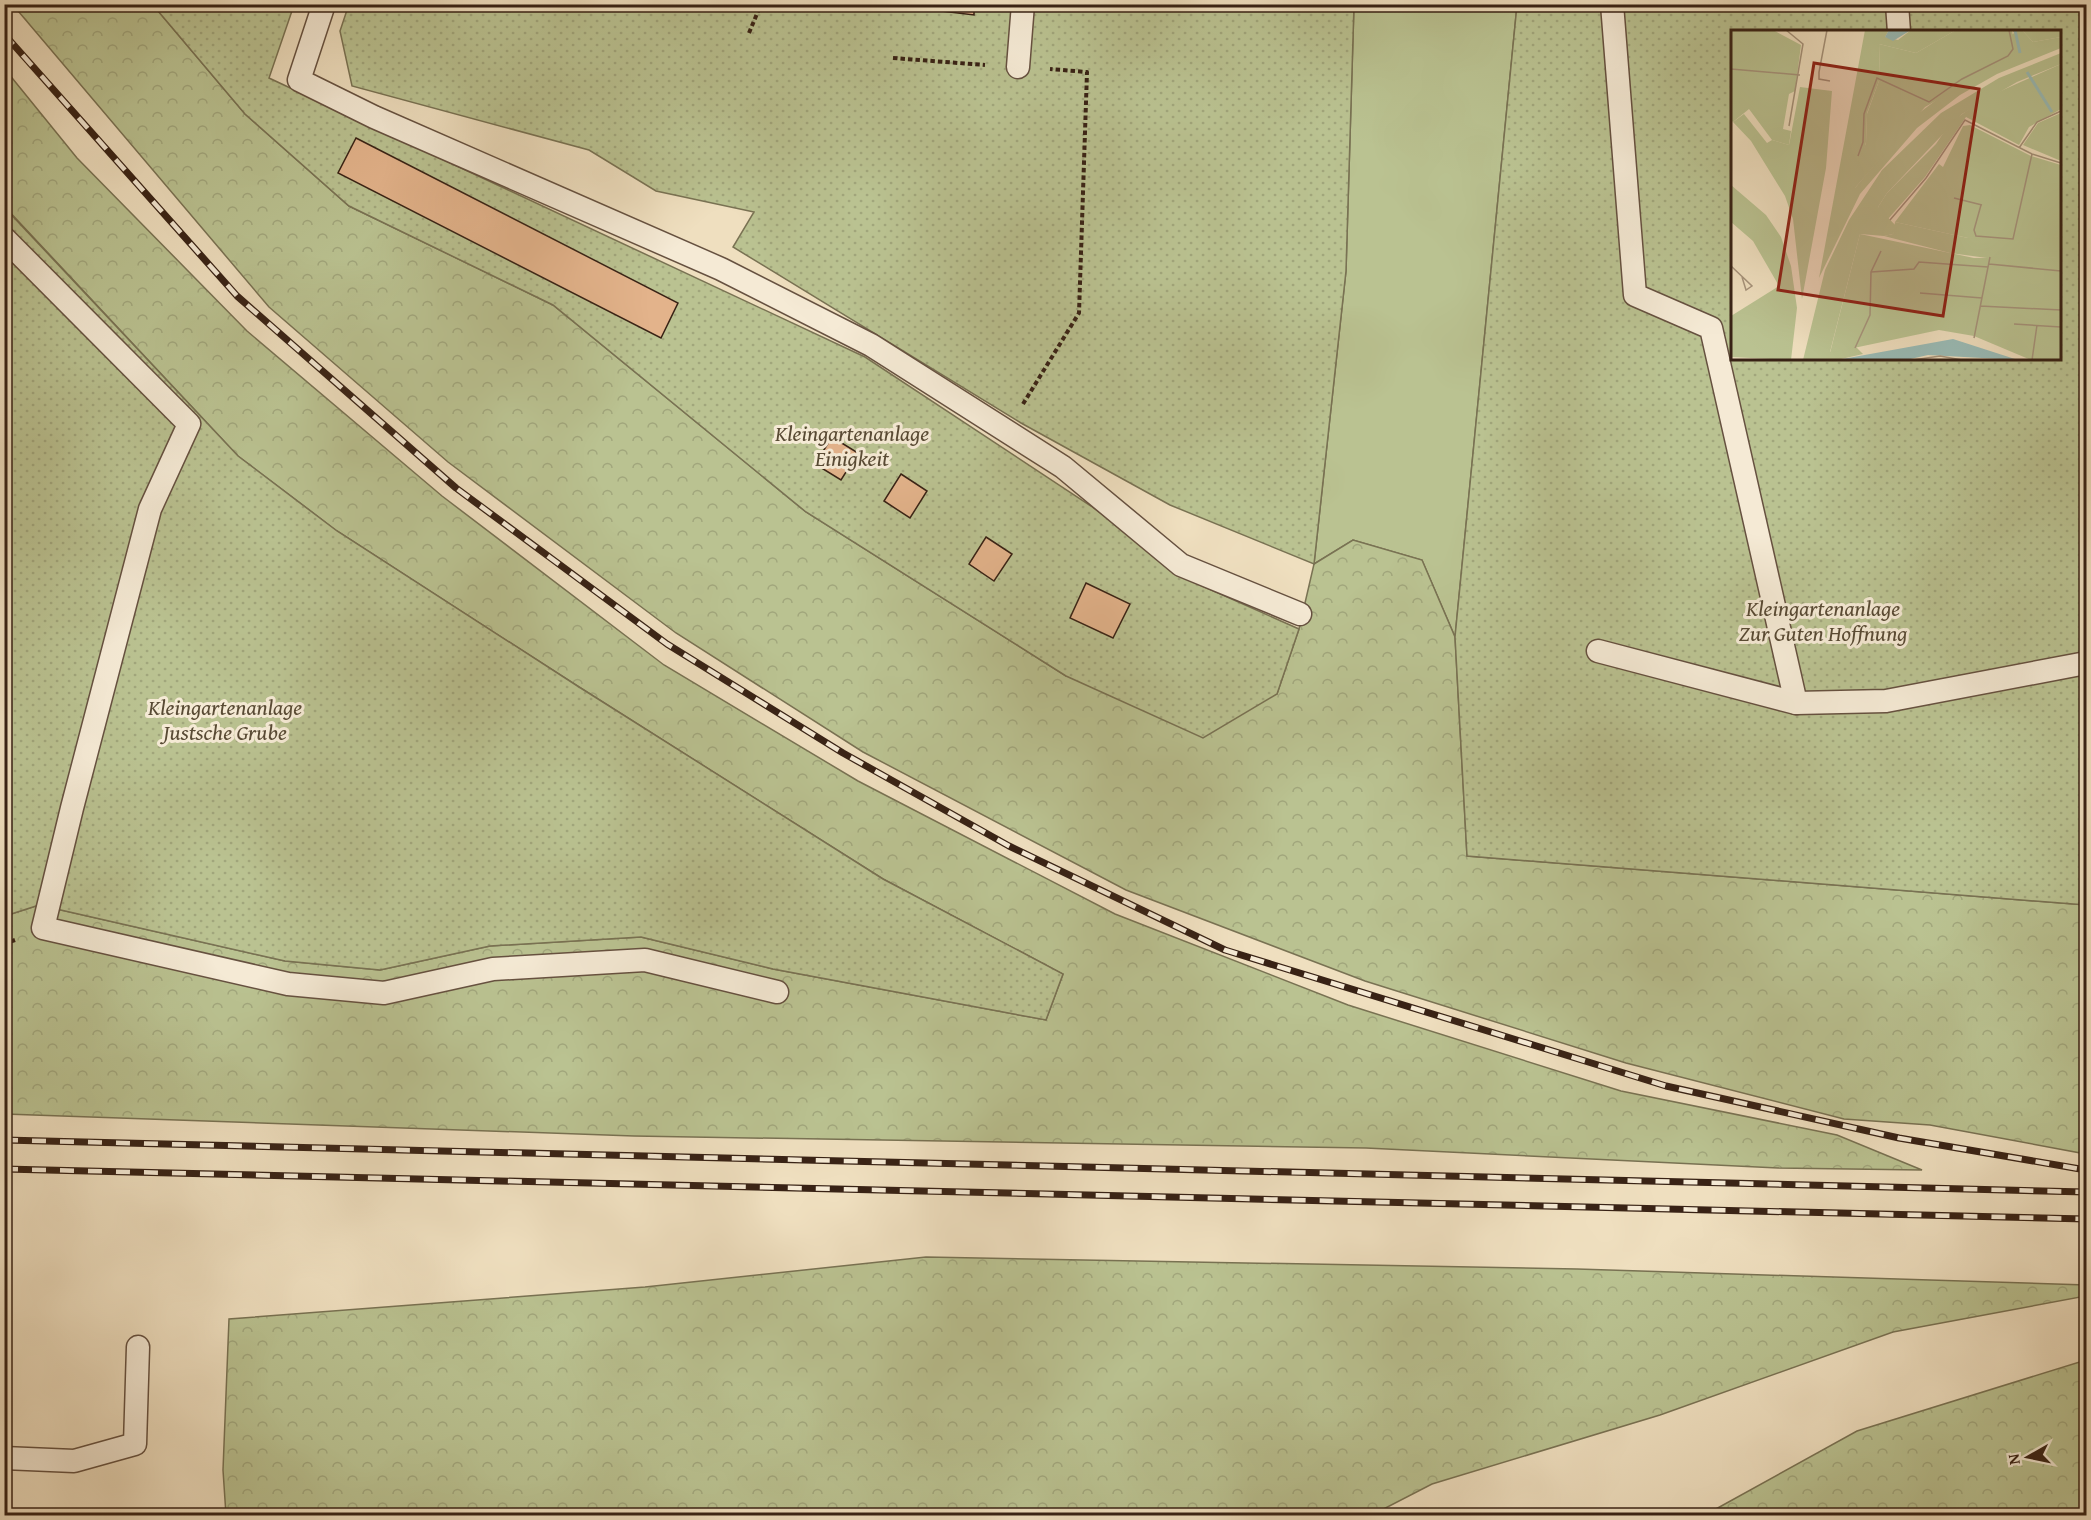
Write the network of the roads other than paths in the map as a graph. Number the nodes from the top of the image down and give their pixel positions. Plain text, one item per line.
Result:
1 (324, 4) edge
2 (1023, 4) edge
3 (1612, 4) edge
4 (1897, 4) edge
5 (1899, 30) edge
6 (1018, 67) dead end
7 (4, 238) edge
8 (1300, 614) dead end
9 (1598, 651) dead end
10 (2086, 663) edge
11 (1796, 703) junction
12 (777, 992) dead end
13 (138, 1347) dead end
14 (4, 1458) edge

1 - 8 lane
2 - 6 lane
3 - 11 lane
4 - 5 lane
7 - 12 lane
9 - 11 lane
10 - 11 lane
13 - 14 lane

